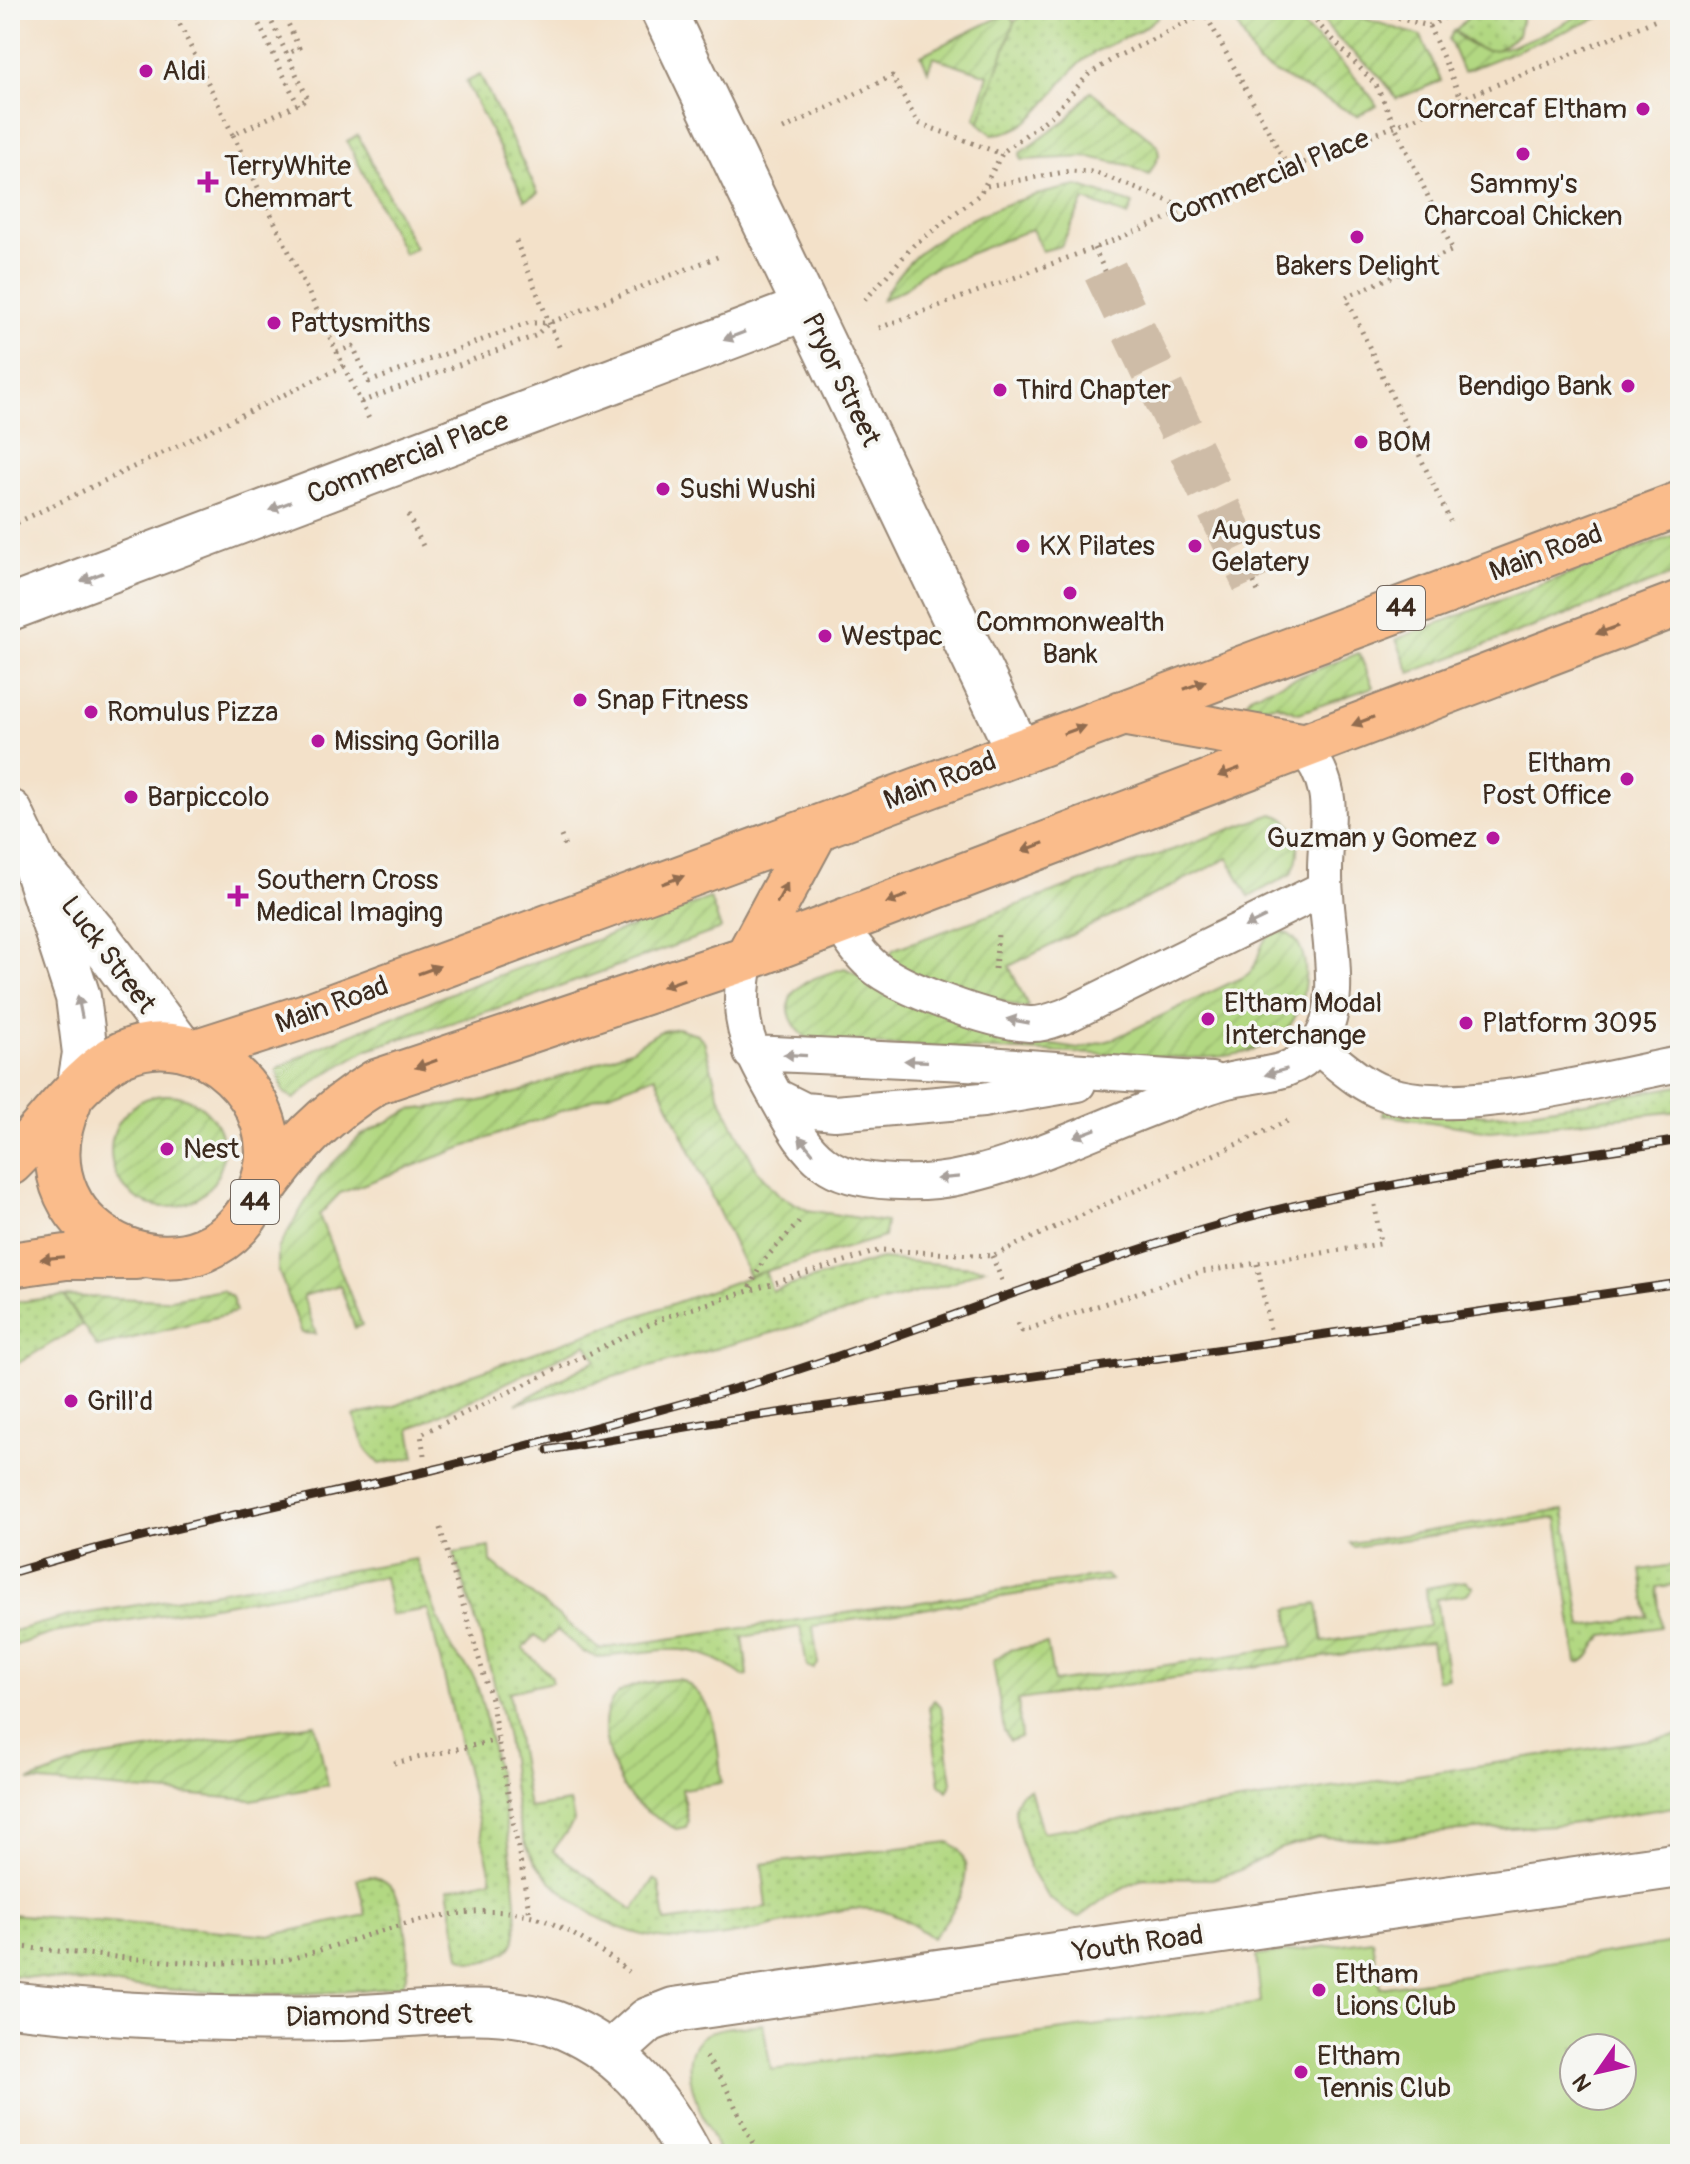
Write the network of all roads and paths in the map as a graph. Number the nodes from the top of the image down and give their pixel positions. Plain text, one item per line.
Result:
1 (173, 10) edge
2 (252, 10) edge
3 (266, 10) edge
4 (282, 10) edge
5 (663, 10) edge
6 (1213, 10) edge
7 (1305, 10) edge
8 (1367, 10) edge
9 (1459, 10) edge
10 (1204, 12) edge
11 (1656, 20) dead end
12 (1429, 26) junction
13 (287, 54) junction
14 (1462, 100) junction
15 (298, 105) junction
16 (1397, 126) junction
17 (783, 129) dead end
18 (233, 135) junction
19 (1002, 154) junction
20 (1289, 169) junction
21 (987, 186) junction
22 (1190, 209) junction
23 (516, 241) dead end
24 (1094, 248) junction
25 (720, 256) dead end
26 (1105, 271) tunnel mouth
27 (865, 300) dead end
28 (806, 308) junction
29 (549, 323) junction
30 (879, 328) dead end
31 (554, 337) dead end
32 (337, 352) junction
33 (344, 366) junction
34 (1680, 504) edge
35 (408, 515) dead end
36 (1450, 521) dead end
37 (10, 526) edge
38 (423, 546) dead end
39 (1254, 582) tunnel mouth
40 (1258, 592) dead end
41 (1680, 603) edge
42 (10, 608) edge
43 (1122, 713) junction
44 (1302, 745) junction
45 (1018, 750) junction
46 (10, 812) edge
47 (817, 828) junction
48 (561, 836) dead end
49 (566, 849) dead end
50 (35, 865) junction
51 (1325, 888) junction
52 (839, 920) junction
53 (998, 934) dead end
54 (747, 958) junction
55 (994, 983) dead end
56 (1317, 1047) junction
57 (188, 1049) junction
58 (751, 1053) junction
59 (1680, 1064) edge
60 (1134, 1075) junction
61 (1228, 1081) junction
62 (75, 1093) junction
63 (776, 1096) junction
64 (1294, 1117) dead end
65 (10, 1163) edge
66 (257, 1198) junction
67 (1375, 1205) dead end
68 (801, 1220) dead end
69 (992, 1256) junction
70 (151, 1257) junction
71 (1257, 1264) junction
72 (10, 1265) edge
73 (1003, 1283) dead end
74 (750, 1288) junction
75 (1018, 1323) dead end
76 (1270, 1329) dead end
77 (424, 1455) dead end
78 (440, 1528) dead end
79 (498, 1740) junction
80 (394, 1763) dead end
81 (1680, 1865) edge
82 (530, 1915) dead end
83 (10, 2004) edge
84 (611, 2053) junction
85 (689, 2154) edge

1 - 18 path
2 - 15 path
3 - 13 path
4 - 13 path
5 - 28 street, Pryor Street
6 - 10 path
7 - 16 path
8 - 12 path
9 - 12 path
10 - 19 path
10 - 20 path
11 - 14 path, Commercial Place
12 - 14 path
13 - 15 path
14 - 16 path, Commercial Place
15 - 18 path
16 - 20 path, Commercial Place
16 - 36 path
17 - 19 path
18 - 32 path
19 - 21 path
20 - 22 path, Commercial Place
21 - 22 path
21 - 27 path
22 - 24 path, Commercial Place
23 - 29 path
24 - 26 path
24 - 30 path, Commercial Place
25 - 29 path
28 -> 42 street, Commercial Place
28 - 45 street, Pryor Street
29 - 31 path
29 - 32 path
29 - 33 path
32 - 33 path
33 - 37 path
43 -> 34 main road, Main Road / 44
35 - 38 path
39 - 40 path
41 -> 44 main road, 44
43 - 44 main road
45 -> 43 main road, Main Road / 44
44 - 51 lane
44 -> 52 main road, 44
45 - 47 main road, Main Road / 44
46 - 50 street, Luck Street
54 -> 47 main road
57 -> 47 main road, Main Road / 44
48 - 49 path
50 - 57 street, Luck Street
62 -> 50 street, Luck Street
51 -> 52 lane
51 - 56 lane
52 - 54 main road, 44
53 - 55 path
54 - 58 lane
54 -> 66 main road, 44
56 - 59 lane
56 -> 61 lane
57 - 62 main road, 44
57 - 66 main road, 44
60 -> 58 lane
58 - 63 lane
60 - 61 lane
60 - 63 lane
61 -> 63 lane
62 - 65 main road, 44
62 - 70 main road, 44
64 - 69 path
66 - 70 main road, 44
67 - 71 path
68 - 74 path
69 - 73 path
69 - 74 path
70 -> 72 main road, 44
71 - 75 path
71 - 76 path
74 - 77 path
78 - 79 path
79 - 80 path
79 - 82 path
81 - 84 street, Youth Road
83 - 84 street, Diamond Street
84 - 85 street, Diamond Street

